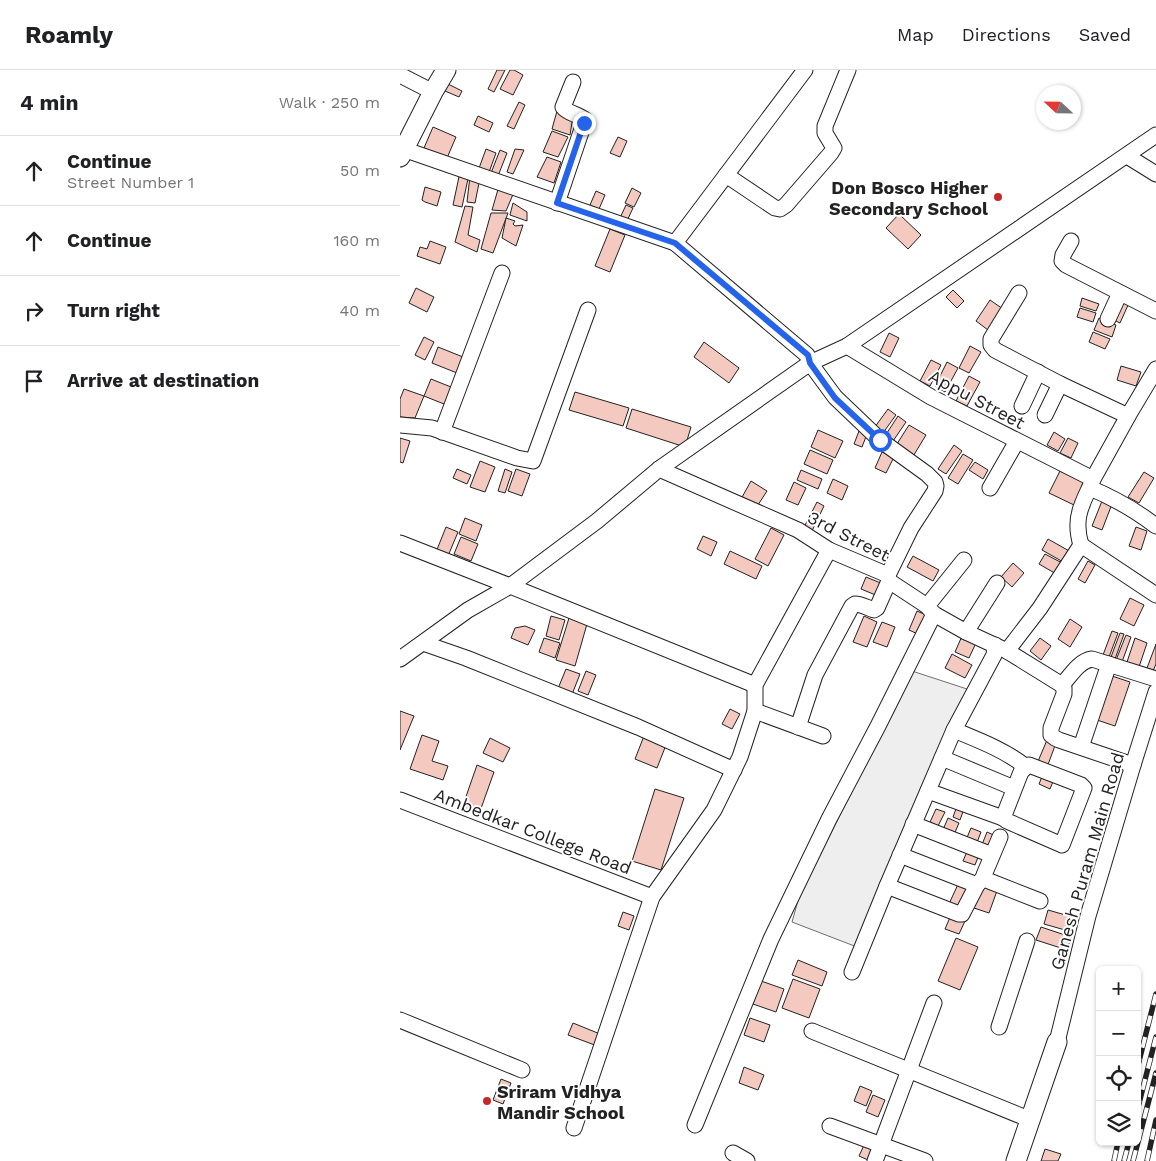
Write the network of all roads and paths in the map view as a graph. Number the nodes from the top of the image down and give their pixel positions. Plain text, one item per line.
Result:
1 (446, 70) edge
2 (804, 70) edge
3 (848, 70) edge
4 (400, 75) edge
5 (573, 82) dead end
6 (433, 92) junction
7 (1156, 135) edge
8 (401, 151) edge
9 (1126, 156) junction
10 (726, 174) junction
11 (1156, 174) edge
12 (557, 203) junction
13 (1071, 241) dead end
14 (675, 243) junction
15 (502, 273) dead end
16 (1019, 293) dead end
17 (1120, 293) junction
18 (588, 310) dead end
19 (1156, 311) edge
20 (1108, 319) dead end
21 (847, 346) junction
22 (810, 363) junction
23 (1156, 369) edge
24 (1038, 372) junction
25 (1060, 384) junction
26 (1022, 406) dead end
27 (1045, 415) dead end
28 (1128, 416) junction
29 (400, 425) edge
30 (442, 432) junction
31 (1017, 441) junction
32 (659, 468) junction
33 (1092, 483) junction
34 (990, 488) dead end
35 (1156, 526) edge
36 (400, 543) edge
37 (1080, 545) junction
38 (829, 550) junction
39 (964, 560) dead end
40 (888, 578) junction
41 (996, 583) dead end
42 (510, 586) junction
43 (1156, 595) edge
44 (931, 610) junction
45 (966, 632) junction
46 (423, 643) junction
47 (1001, 648) junction
48 (400, 659) edge
49 (1109, 664) junction
50 (1156, 678) edge
51 (1062, 685) junction
52 (755, 686) junction
53 (1156, 692) edge
54 (754, 711) junction
55 (798, 727) junction
56 (954, 730) junction
57 (823, 736) dead end
58 (1081, 748) junction
59 (942, 758) junction
60 (1133, 765) junction
61 (1026, 766) junction
62 (734, 770) junction
63 (1014, 788) junction
64 (928, 790) junction
65 (400, 800) edge
66 (1003, 818) junction
67 (913, 824) junction
68 (1000, 837) dead end
69 (900, 855) junction
70 (992, 855) junction
71 (980, 881) junction
72 (887, 886) junction
73 (652, 897) junction
74 (1040, 901) dead end
75 (1027, 941) dead end
76 (852, 972) dead end
77 (934, 1003) dead end
78 (400, 1020) edge
79 (999, 1026) dead end
80 (812, 1031) dead end
81 (1057, 1042) joint
82 (522, 1070) dead end
83 (909, 1070) junction
84 (1031, 1120) junction
85 (694, 1125) dead end
86 (830, 1126) dead end
87 (574, 1128) dead end
88 (882, 1146) junction
89 (733, 1153) dead end
90 (747, 1161) edge
91 (875, 1161) edge
92 (925, 1161) edge
93 (1016, 1161) edge

1 - 6 main road
2 - 10 street
3 - 10 street
4 - 6 street
5 - 12 street
6 - 8 main road
7 - 9 street
8 - 12 street
9 - 11 street
9 - 21 street
10 - 14 street
12 - 14 street
13 - 17 street
14 - 22 street
15 - 30 street
16 - 24 street
17 - 19 street
17 - 20 street
18 - 30 street
21 - 22 street
21 - 31 street, Appu Street
22 - 32 street
22 - 40 street
23 - 28 street
24 - 25 street
24 - 26 street
25 - 27 street
25 - 28 street
28 - 33 street
29 - 30 street
31 - 33 street, Appu Street
31 - 34 street
32 - 38 street, 3rd Street
32 - 42 street
33 - 35 street, Appu Street
33 - 37 street
36 - 42 street
37 - 43 street
37 - 47 street
38 - 40 street, 3rd Street
38 - 52 street
39 - 44 street
40 - 44 street, 3rd Street
40 - 55 street
41 - 45 street
42 - 46 street
42 - 52 street
44 - 45 street, 3rd Street
44 - 85 street
45 - 47 street, 3rd Street
46 - 48 street
46 - 62 street
47 - 51 street, 3rd Street
47 - 56 street
49 - 50 street
49 - 51 street
49 - 58 street
51 - 58 street
52 - 54 street
53 - 60 street, Ganesh Puram Main Road
54 - 55 street
54 - 62 street
55 - 57 street
56 - 59 street
56 - 61 street
58 - 60 street
59 - 63 street
59 - 64 street
60 - 81 street, Ganesh Puram Main Road
61 - 63 street
61 - 66 street
62 - 73 street
63 - 66 street
64 - 66 street
64 - 67 street
65 - 73 street, Ambedkar College Road
67 - 69 street
67 - 70 street
68 - 70 street
69 - 71 street
69 - 72 street
70 - 71 street
71 - 72 street
71 - 74 street
72 - 76 street
73 - 87 street
75 - 79 street
77 - 83 street
78 - 82 street
80 - 83 street
81 - 84 main road
83 - 84 street
83 - 88 street
84 - 93 main road
86 - 88 street
88 - 91 street
88 - 92 street
89 - 90 street

